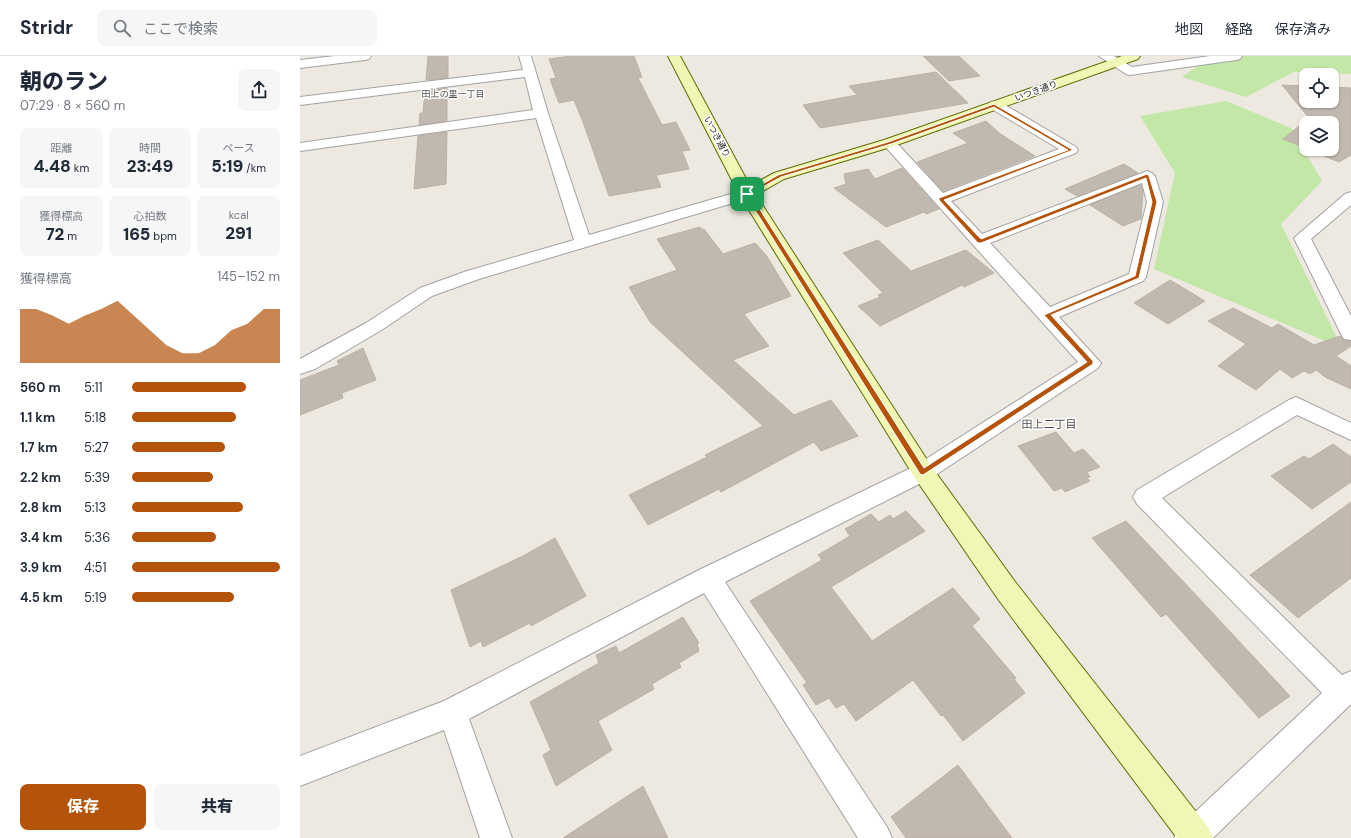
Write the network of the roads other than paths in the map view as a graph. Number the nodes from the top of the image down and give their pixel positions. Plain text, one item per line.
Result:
1 (365, 56) edge
2 (525, 56) edge
3 (674, 56) edge
4 (1134, 56) edge
5 (1236, 56) edge
6 (1110, 59) edge
7 (300, 64) edge
8 (530, 73) junction
9 (300, 101) edge
10 (994, 106) junction
11 (541, 113) junction
12 (889, 143) junction
13 (300, 147) edge
14 (747, 194) junction
15 (1351, 197) edge
16 (941, 199) junction
17 (980, 242) junction
18 (583, 243) junction
19 (1047, 315) junction
20 (1351, 334) edge
21 (300, 367) edge
22 (1351, 432) edge
23 (923, 472) junction
24 (708, 578) junction
25 (1346, 689) edge
26 (452, 712) junction
27 (300, 771) edge
28 (1194, 837) edge
29 (496, 838) edge
30 (876, 838) edge

1 - 7 street
2 - 8 street
3 - 14 street, いつき通り
4 - 6 street, いつき通り
5 - 6 street
6 - 10 street, いつき通り
8 - 9 street
8 - 11 street
10 - 12 street, いつき通り
10 - 16 street
11 - 13 street
11 - 18 street
12 - 14 street, いつき通り
12 - 16 street
14 - 18 street
14 - 23 street
15 - 20 street
16 - 17 street
17 - 19 street
17 - 19 street
18 - 21 street
19 - 23 street
22 - 25 street
23 - 24 street
23 - 28 street
24 - 26 street
24 - 30 street
25 - 28 street
26 - 27 street
26 - 29 street

